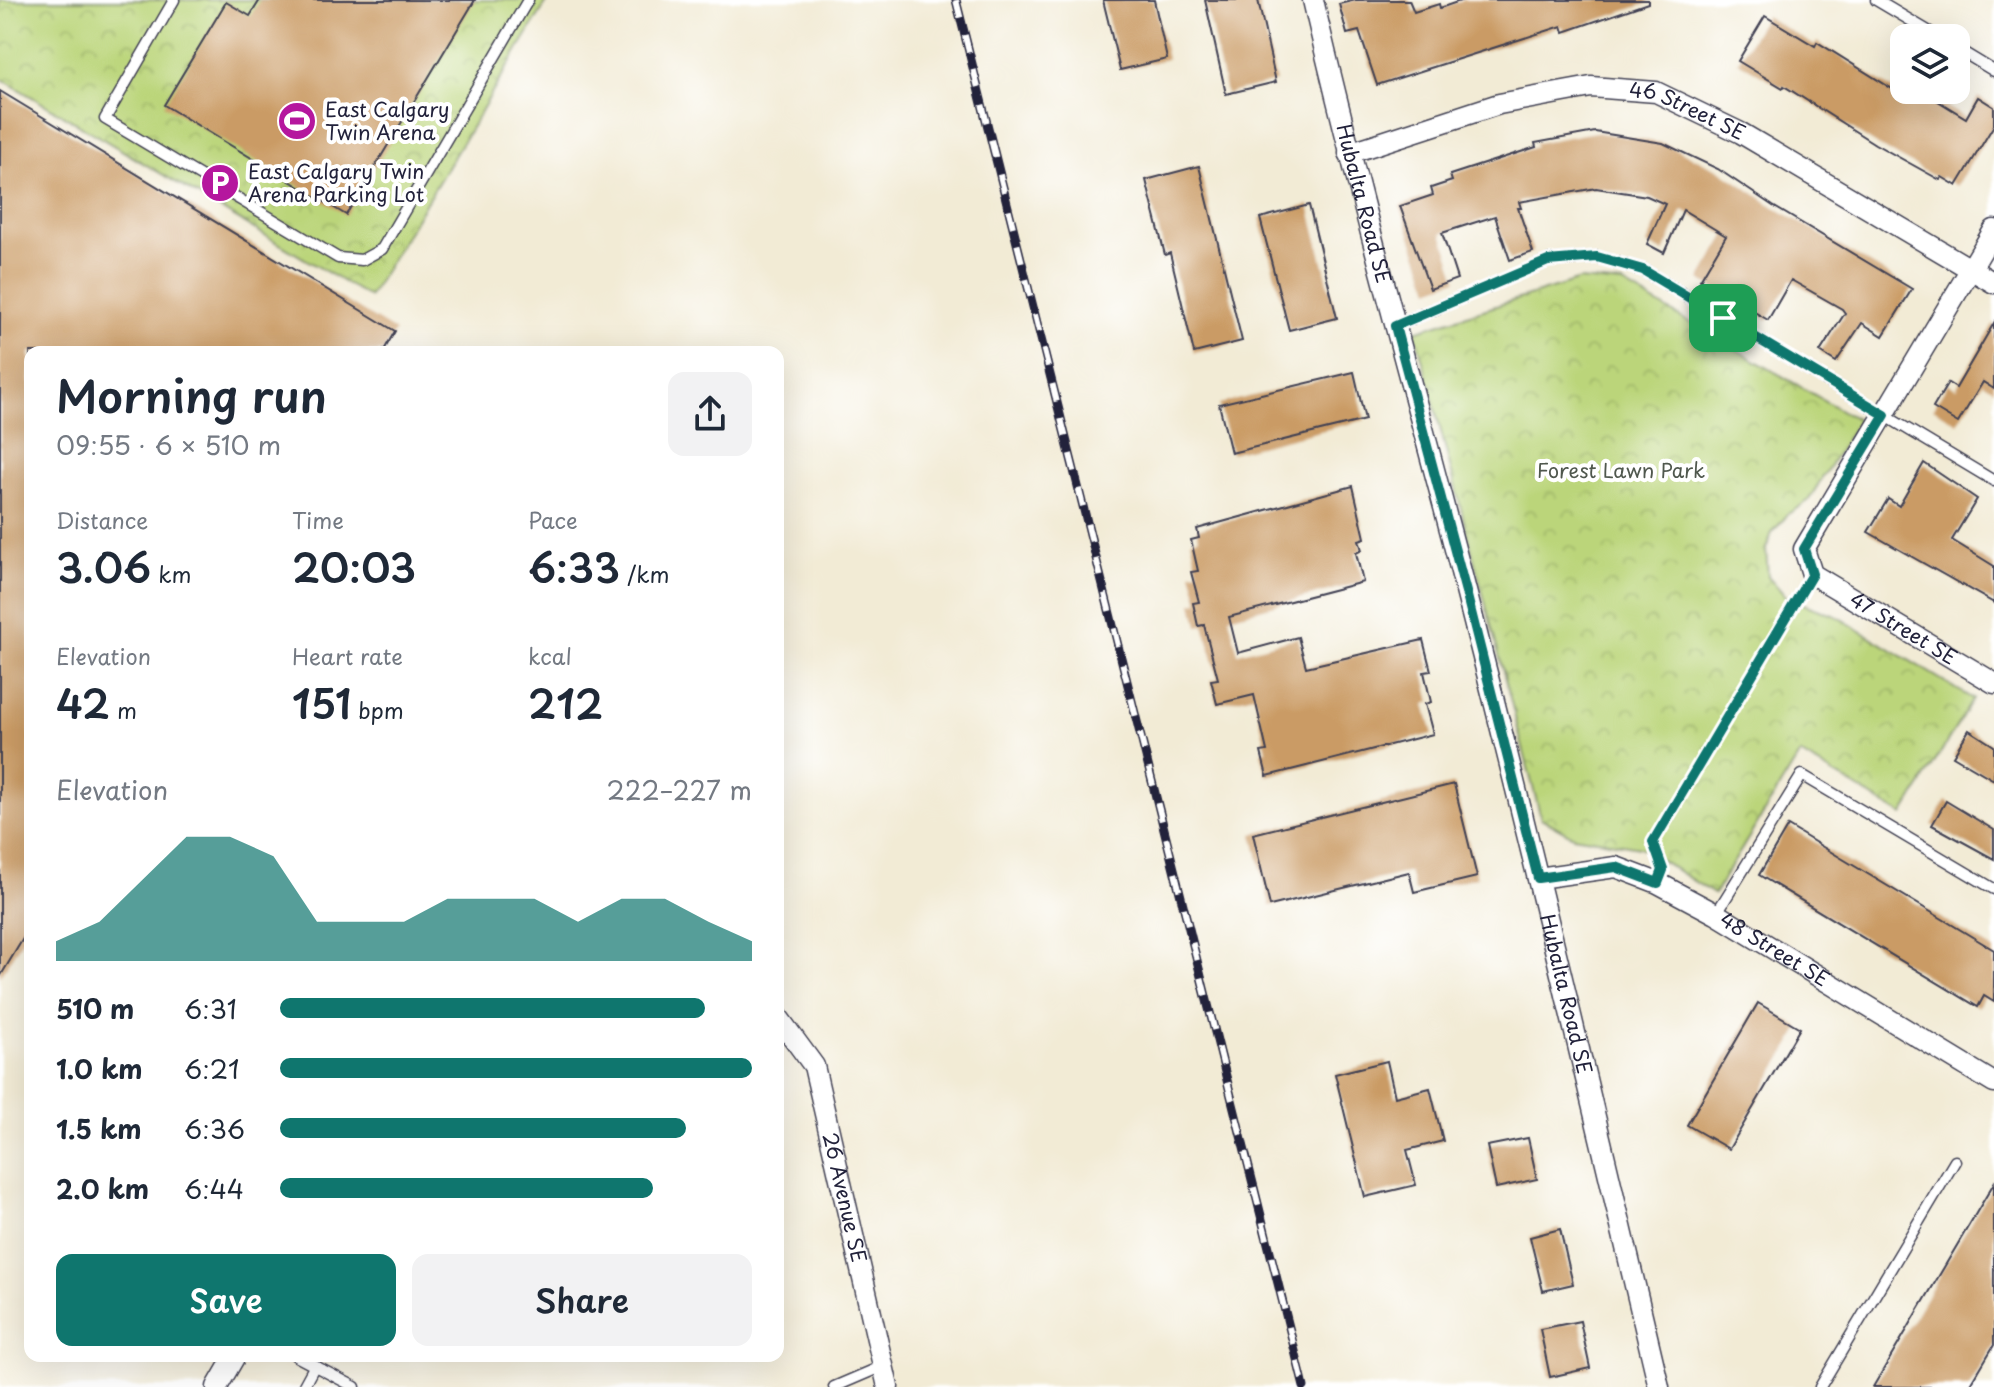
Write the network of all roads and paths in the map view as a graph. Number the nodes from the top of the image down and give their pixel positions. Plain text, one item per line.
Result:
1 (174, 0) edge
2 (528, 0) edge
3 (1876, 0) edge
4 (1904, 0) edge
5 (1318, 2) edge
6 (1896, 12) junction
7 (1916, 24) edge
8 (1970, 56) edge
9 (1994, 71) edge
10 (1349, 153) junction
11 (1994, 230) edge
12 (1971, 269) junction
13 (1994, 283) edge
14 (1395, 326) junction
15 (1885, 415) junction
16 (1994, 481) edge
17 (1812, 574) junction
18 (1994, 683) edge
19 (1538, 878) junction
20 (1658, 883) junction
21 (1994, 889) edge
22 (1716, 914) junction
23 (784, 1025) edge
24 (1994, 1083) edge
25 (1955, 1161) dead end
26 (232, 1362) edge
27 (309, 1362) edge
28 (315, 1365) junction
29 (883, 1366) junction
30 (217, 1387) edge
31 (303, 1387) edge
32 (355, 1387) edge
33 (834, 1387) edge
34 (888, 1387) edge
35 (1659, 1387) edge
36 (1820, 1387) edge

1 - 2 lane
3 - 6 lane
4 - 6 lane
5 - 10 street, Hubalta Road SE
6 - 7 lane
8 - 9 lane
10 - 12 street, 46 Street SE
10 - 14 street, Hubalta Road SE
11 - 12 street
12 - 13 street, 46 Street SE
12 - 15 street
14 - 15 lane
14 - 19 street, Hubalta Road SE
15 - 16 lane
15 - 17 street
17 - 18 street, 47 Street SE
17 - 20 path
19 - 20 street, 48 Street SE
19 - 35 street, Hubalta Road SE
20 - 22 street, 48 Street SE
21 - 22 lane
22 - 24 street, 48 Street SE
23 - 29 street, 26 Avenue SE
25 - 36 lane
26 - 30 street
27 - 28 lane
28 - 31 lane
28 - 32 lane
29 - 33 lane
29 - 34 street, 26 Avenue SE

